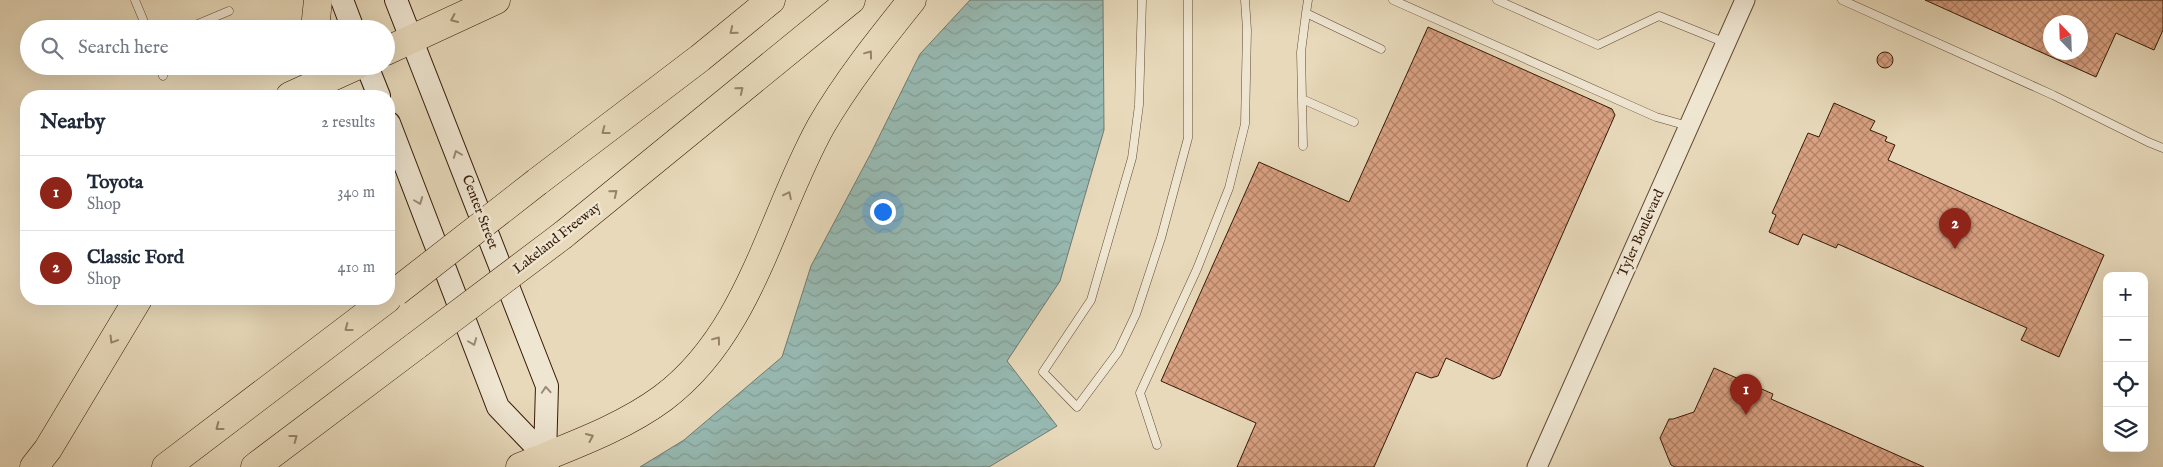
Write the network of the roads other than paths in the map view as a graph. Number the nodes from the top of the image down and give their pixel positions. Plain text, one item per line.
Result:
1 (135, 0) edge
2 (318, 0) edge
3 (342, 0) edge
4 (396, 0) edge
5 (496, 0) edge
6 (771, 0) edge
7 (851, 0) edge
8 (912, 0) edge
9 (1142, 0) edge
10 (1188, 0) edge
11 (1245, 0) edge
12 (1308, 0) edge
13 (1393, 0) edge
14 (1498, 0) edge
15 (1745, 0) edge
16 (1842, 0) edge
17 (230, 11) dead end
18 (1306, 13) junction
19 (143, 20) edge
20 (208, 20) edge
21 (316, 20) edge
22 (350, 20) edge
23 (412, 37) junction
24 (1726, 43) junction
25 (395, 46) edge
26 (1381, 49) dead end
27 (295, 75) edge
28 (336, 75) edge
29 (370, 75) edge
30 (284, 90) edge
31 (303, 90) edge
32 (376, 90) edge
33 (1302, 99) junction
34 (1354, 122) dead end
35 (1688, 126) junction
36 (395, 139) edge
37 (1303, 146) dead end
38 (2163, 148) edge
39 (395, 293) edge
40 (134, 305) edge
41 (379, 305) edge
42 (1158, 445) dead end
43 (547, 462) edge
44 (34, 467) edge
45 (166, 467) edge
46 (255, 467) edge
47 (520, 467) edge
48 (1537, 467) edge

1 - 19 lane
2 - 21 highway
3 - 22 main road
4 - 23 main road, Center Street
5 -> 23 highway
6 -> 39 highway, bridge
46 -> 7 highway, Lakeland Freeway, bridge
43 -> 8 highway
9 - 10 lane
11 - 42 lane
12 - 18 lane
13 - 35 lane
14 - 24 lane
15 - 24 street, Tyler Boulevard
16 - 38 lane
17 - 20 lane
18 - 26 lane
18 - 33 lane
23 - 25 highway
43 -> 23 main road, Center Street
24 - 35 street, Tyler Boulevard
27 - 30 highway
28 - 31 highway
29 - 32 main road
33 - 34 lane
33 - 37 lane
35 - 48 street, Tyler Boulevard
36 -> 43 main road
40 -> 44 highway
41 -> 45 highway
43 - 47 highway

